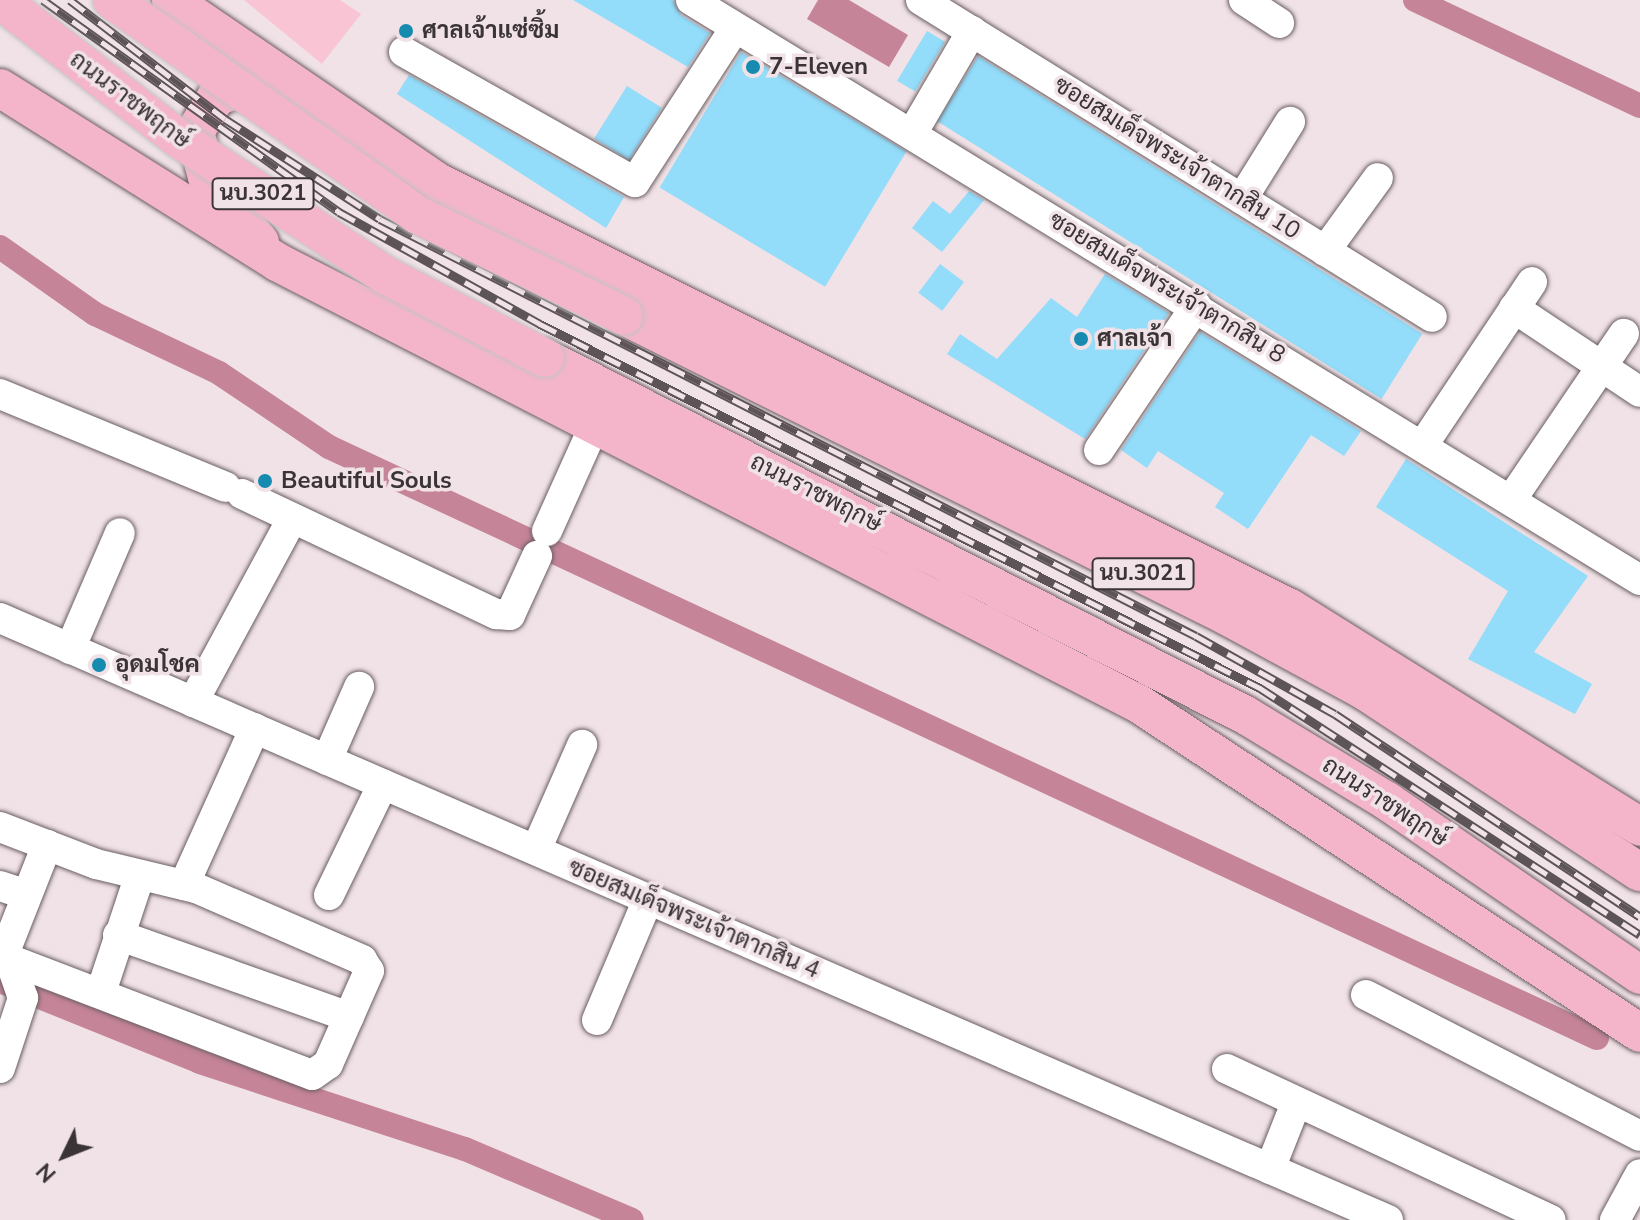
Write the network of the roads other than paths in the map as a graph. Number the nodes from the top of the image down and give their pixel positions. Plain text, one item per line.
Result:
1 (0, 0) edge
2 (112, 0) edge
3 (171, 0) edge
4 (691, 0) edge
5 (921, 0) edge
6 (1244, 0) edge
7 (1279, 23) dead end
8 (735, 28) junction
9 (972, 31) junction
10 (404, 52) dead end
11 (0, 88) edge
12 (302, 94) junction
13 (1290, 122) dead end
14 (913, 132) junction
15 (1378, 178) dead end
16 (1242, 199) junction
17 (1325, 251) junction
18 (277, 262) junction
19 (1532, 282) dead end
20 (1196, 306) junction
21 (1514, 308) junction
22 (1432, 317) dead end
23 (1624, 334) dead end
24 (1602, 367) junction
25 (1640, 392) edge
26 (0, 394) edge
27 (595, 424) junction
28 (1423, 445) junction
29 (1099, 450) dead end
30 (1511, 500) junction
31 (292, 519) junction
32 (120, 533) dead end
33 (1640, 580) edge
34 (0, 618) edge
35 (70, 649) junction
36 (359, 687) dead end
37 (193, 702) junction
38 (1468, 715) junction
39 (255, 728) junction
40 (582, 745) dead end
41 (1222, 755) junction
42 (327, 760) junction
43 (383, 784) junction
44 (0, 827) edge
45 (1640, 827) edge
46 (47, 845) junction
47 (536, 850) junction
48 (1640, 861) edge
49 (1640, 872) edge
50 (140, 875) junction
51 (184, 885) junction
52 (13, 891) edge
53 (329, 895) dead end
54 (648, 899) junction
55 (118, 935) junction
56 (12, 973) edge
57 (1640, 975) edge
58 (1640, 983) edge
59 (101, 992) junction
60 (1366, 995) dead end
61 (349, 1017) junction
62 (597, 1020) dead end
63 (1640, 1033) edge
64 (0, 1068) edge
65 (1227, 1069) dead end
66 (1296, 1103) junction
67 (1640, 1136) edge
68 (1270, 1169) junction
69 (1640, 1174) edge
70 (1388, 1220) edge
71 (1551, 1220) edge
72 (1615, 1220) edge

1 - 57 main road, ถนนราชพฤกษ์ / นบ.3021, bridge
2 - 49 main road, นบ.3021, bridge
3 - 12 main road, นบ.3021
4 - 8 street, ซอยสมเด็จพระเจ้าตากสิน 8
5 - 9 street, ซอยสมเด็จพระเจ้าตากสิน 10
6 - 7 street
8 - 10 street
8 - 14 street, ซอยสมเด็จพระเจ้าตากสิน 8
9 - 14 street
9 - 16 street, ซอยสมเด็จพระเจ้าตากสิน 10
11 - 18 main road, ถนนราชพฤกษ์ / นบ.3021
12 - 18 main road
12 - 38 main road, นบ.3021
13 - 16 street
14 - 20 street, ซอยสมเด็จพระเจ้าตากสิน 8
15 - 17 street
16 - 17 street, ซอยสมเด็จพระเจ้าตากสิน 10
17 - 22 street, ซอยสมเด็จพระเจ้าตากสิน 10
18 - 27 main road, ถนนราชพฤกษ์ / นบ.3021
19 - 21 street
20 - 28 street, ซอยสมเด็จพระเจ้าตากสิน 8
20 - 29 street
21 - 24 street
21 - 28 street
23 - 24 street
24 - 25 street
24 - 30 street
26 - 31 street
27 - 31 street
27 - 41 main road, ถนนราชพฤกษ์ / นบ.3021
28 - 30 street, ซอยสมเด็จพระเจ้าตากสิน 8
30 - 33 street, ซอยสมเด็จพระเจ้าตากสิน 8
31 - 37 street
32 - 35 street
34 - 35 street, ซอยสมเด็จพระเจ้าตากสิน 4
35 - 37 street, ซอยสมเด็จพระเจ้าตากสิน 4
36 - 42 street
37 - 39 street, ซอยสมเด็จพระเจ้าตากสิน 4
38 - 45 main road, นบ.3021
38 - 48 main road
39 - 42 street, ซอยสมเด็จพระเจ้าตากสิน 4
39 - 51 street
40 - 47 street
41 - 58 main road
41 - 63 main road, ถนนราชพฤกษ์ / นบ.3021
42 - 43 street, ซอยสมเด็จพระเจ้าตากสิน 4
43 - 47 street, ซอยสมเด็จพระเจ้าตากสิน 4
43 - 53 street
44 - 46 street
46 - 50 street
46 - 52 street
47 - 54 street, ซอยสมเด็จพระเจ้าตากสิน 4
50 - 51 street
50 - 55 street
51 - 61 street
52 - 56 street
54 - 62 street
54 - 68 street, ซอยสมเด็จพระเจ้าตากสิน 4
55 - 59 street
55 - 61 street
56 - 59 street
56 - 64 street
59 - 61 street
60 - 67 street
65 - 66 street
66 - 68 street
66 - 71 street
68 - 70 street, ซอยสมเด็จพระเจ้าตากสิน 4
69 - 72 street

